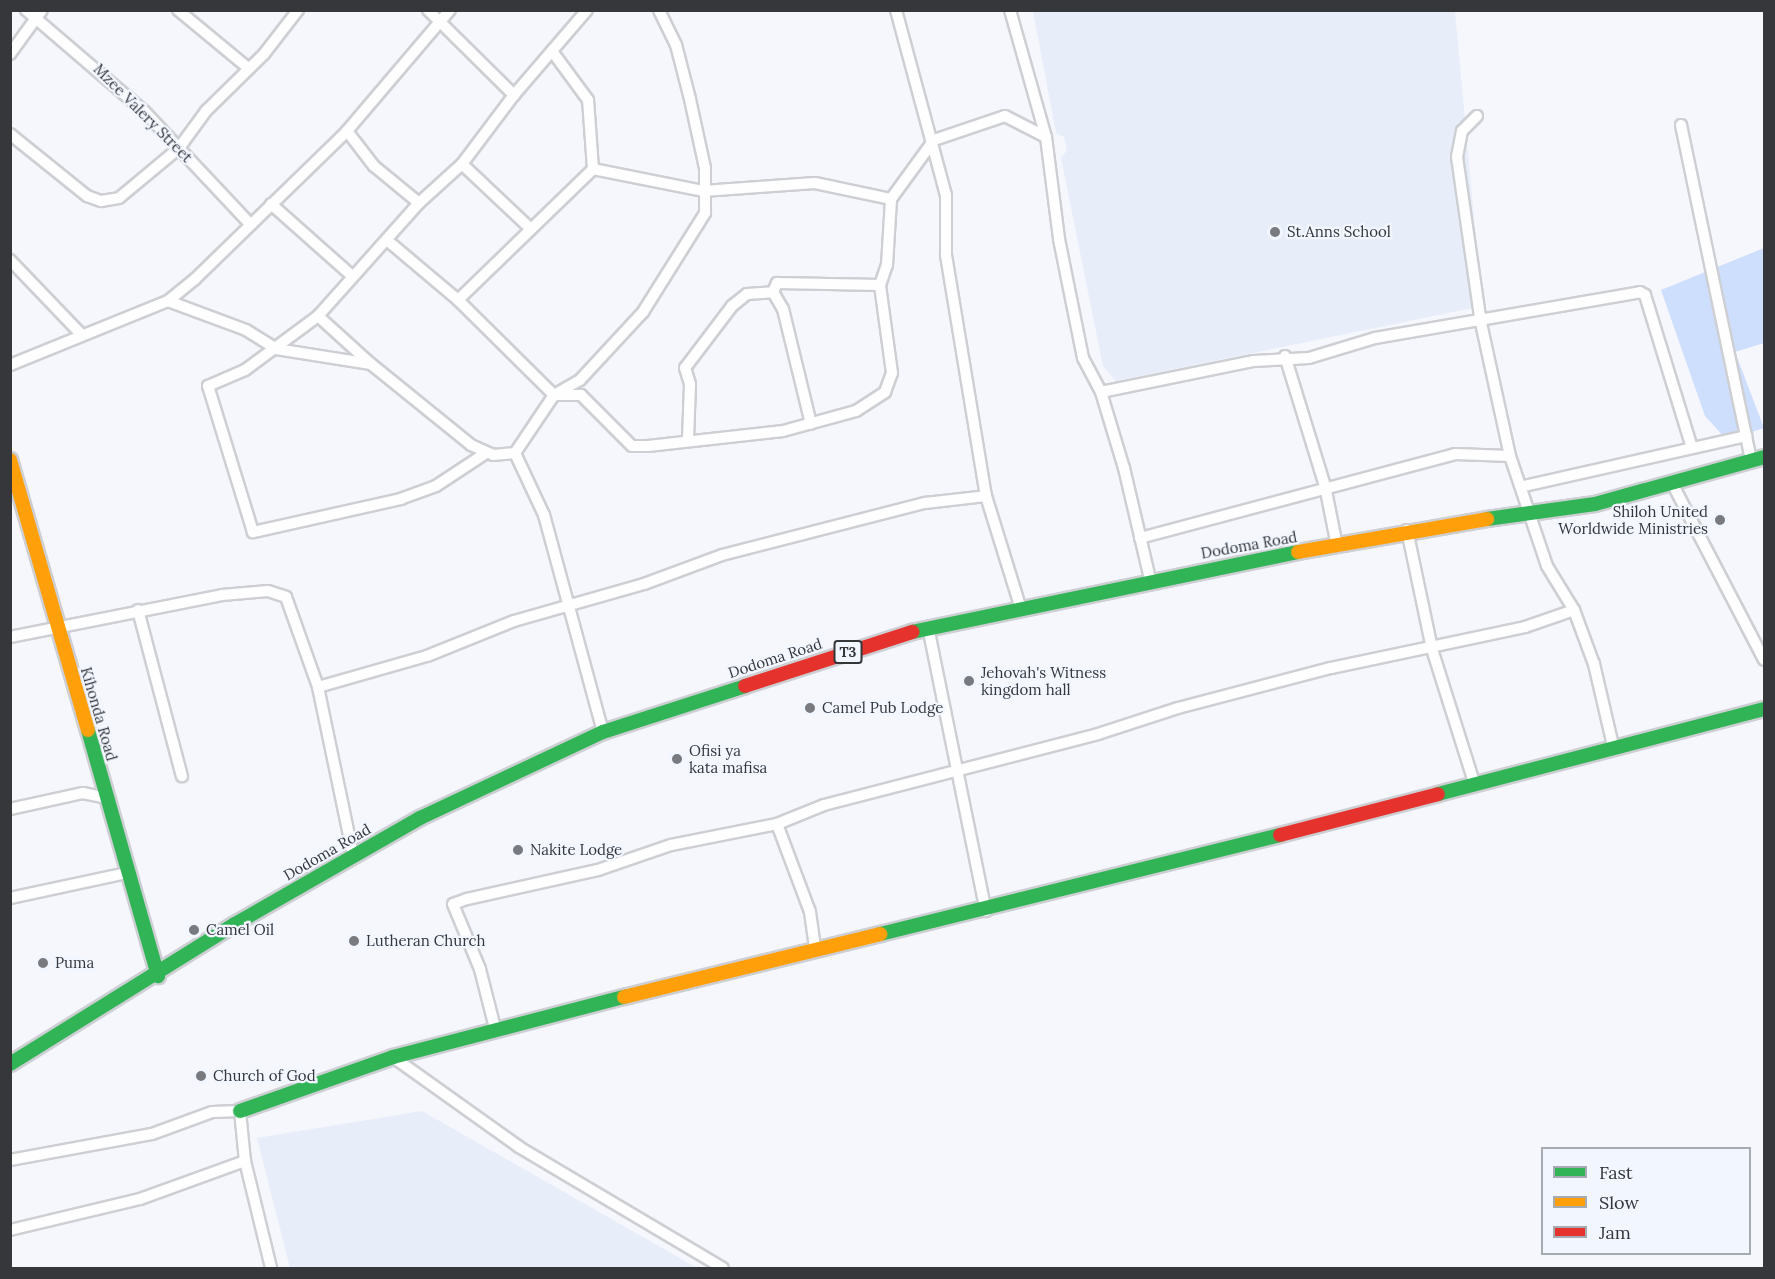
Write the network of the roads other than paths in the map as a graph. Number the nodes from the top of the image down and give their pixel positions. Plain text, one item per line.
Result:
1 (26, 10) edge
2 (178, 10) edge
3 (298, 10) edge
4 (428, 10) edge
5 (450, 10) edge
6 (587, 10) edge
7 (659, 10) edge
8 (896, 10) edge
9 (1010, 10) edge
10 (39, 14) edge
11 (442, 21) junction
12 (552, 51) junction
13 (10, 54) edge
14 (248, 69) junction
15 (514, 95) junction
16 (1477, 116) dead end
17 (1681, 125) dead end
18 (347, 131) junction
19 (11, 135) edge
20 (1046, 137) junction
21 (934, 140) junction
22 (179, 148) junction
23 (462, 164) junction
24 (593, 169) junction
25 (703, 191) junction
26 (891, 200) junction
27 (419, 203) junction
28 (271, 204) junction
29 (251, 225) junction
30 (530, 228) junction
31 (388, 241) junction
32 (10, 260) edge
33 (351, 275) junction
34 (880, 285) junction
35 (774, 292) junction
36 (458, 300) junction
37 (168, 301) junction
38 (318, 316) junction
39 (1481, 323) junction
40 (82, 335) junction
41 (276, 349) junction
42 (1285, 357) junction
43 (371, 364) junction
44 (10, 365) edge
45 (1101, 392) junction
46 (554, 395) junction
47 (811, 424) junction
48 (1746, 436) junction
49 (688, 439) junction
50 (1692, 448) junction
51 (486, 453) junction
52 (515, 453) junction
53 (1510, 456) junction
54 (1758, 459) edge
55 (10, 460) edge
56 (1673, 485) junction
57 (1325, 486) junction
58 (1524, 486) junction
59 (986, 496) junction
60 (1531, 514) junction
61 (1407, 530) junction
62 (1140, 538) junction
63 (1337, 546) junction
64 (1150, 579) junction
65 (570, 606) junction
66 (1020, 606) junction
67 (138, 610) junction
68 (1574, 610) junction
69 (927, 627) junction
70 (58, 631) junction
71 (10, 637) edge
72 (1432, 649) junction
73 (1764, 660) edge
74 (318, 687) junction
75 (1764, 709) edge
76 (603, 732) junction
77 (1614, 750) junction
78 (956, 773) junction
79 (182, 776) dead end
80 (1475, 785) junction
81 (107, 798) junction
82 (10, 809) edge
83 (777, 824) junction
84 (353, 855) junction
85 (127, 873) junction
86 (10, 898) edge
87 (986, 910) junction
88 (815, 948) junction
89 (158, 976) junction
90 (496, 1032) junction
91 (393, 1057) junction
92 (10, 1064) edge
93 (240, 1110) junction
94 (10, 1160) edge
95 (245, 1161) junction
96 (10, 1230) edge
97 (271, 1269) edge
98 (723, 1269) edge

1 - 10 street, Mzee Valery Street
2 - 14 street
3 - 14 street
4 - 11 street
5 - 11 street
6 - 12 street
7 - 25 street
8 - 21 street
9 - 20 street
10 - 13 street
10 - 22 street, Mzee Valery Street
11 - 15 street
11 - 18 street
12 - 15 street
12 - 24 street
14 - 22 street
15 - 23 street
16 - 39 street
17 - 48 street
18 - 27 street
18 - 28 street
19 - 22 street
20 - 21 street
20 - 45 street
21 - 26 street
21 - 59 street
22 - 29 street, Mzee Valery Street
23 - 27 street
23 - 30 street
24 - 25 street
24 - 30 street
25 - 26 street
25 - 46 street
26 - 34 street
27 - 31 street
28 - 29 street
28 - 33 street
29 - 37 street
30 - 36 street
31 - 33 street
31 - 36 street
32 - 40 street
33 - 38 street
34 - 35 street
34 - 47 street
35 - 47 street
35 - 49 street
36 - 46 street
37 - 40 street
37 - 41 street
38 - 41 street
38 - 43 street
39 - 42 street
39 - 50 street
39 - 53 street
40 - 44 street
41 - 43 street
41 - 51 street
42 - 45 street
42 - 57 street
43 - 51 street
45 - 62 street
46 - 49 street
46 - 52 street
47 - 49 street
48 - 50 street
48 - 54 street
50 - 58 street
51 - 52 street
52 - 65 street
53 - 57 street
53 - 58 street
54 - 56 main road, Dodoma Road / T3
55 - 70 main road, Kihonda Road
56 - 60 main road, Dodoma Road / T3
56 - 73 street
57 - 62 street
57 - 63 street
58 - 60 street
59 - 65 street
59 - 66 street
60 - 61 main road, Dodoma Road / T3
60 - 68 street
61 - 63 main road, Dodoma Road / T3
61 - 72 street
62 - 64 street
63 - 64 main road, Dodoma Road / T3
64 - 66 main road, Dodoma Road / T3
65 - 74 street
65 - 76 street
66 - 69 main road, Dodoma Road / T3
67 - 70 street
67 - 74 street
67 - 79 street
68 - 72 street
68 - 77 street
69 - 76 main road, Dodoma Road / T3
69 - 78 street
70 - 71 street
70 - 81 main road, Kihonda Road
72 - 78 street
72 - 80 street
74 - 84 street
75 - 77 main road
76 - 84 main road, Dodoma Road / T3
77 - 80 main road
78 - 83 street
78 - 87 street
80 - 87 main road
81 - 82 street
81 - 85 main road, Kihonda Road
83 - 88 street
83 - 90 street
84 - 89 main road, Dodoma Road / T3
85 - 86 street
85 - 89 main road, Kihonda Road
87 - 88 main road
88 - 90 main road
89 - 92 main road, Dodoma Road / T3
90 - 91 main road
91 - 93 main road
91 - 98 street
93 - 94 street
93 - 95 street
95 - 96 street
95 - 97 street

